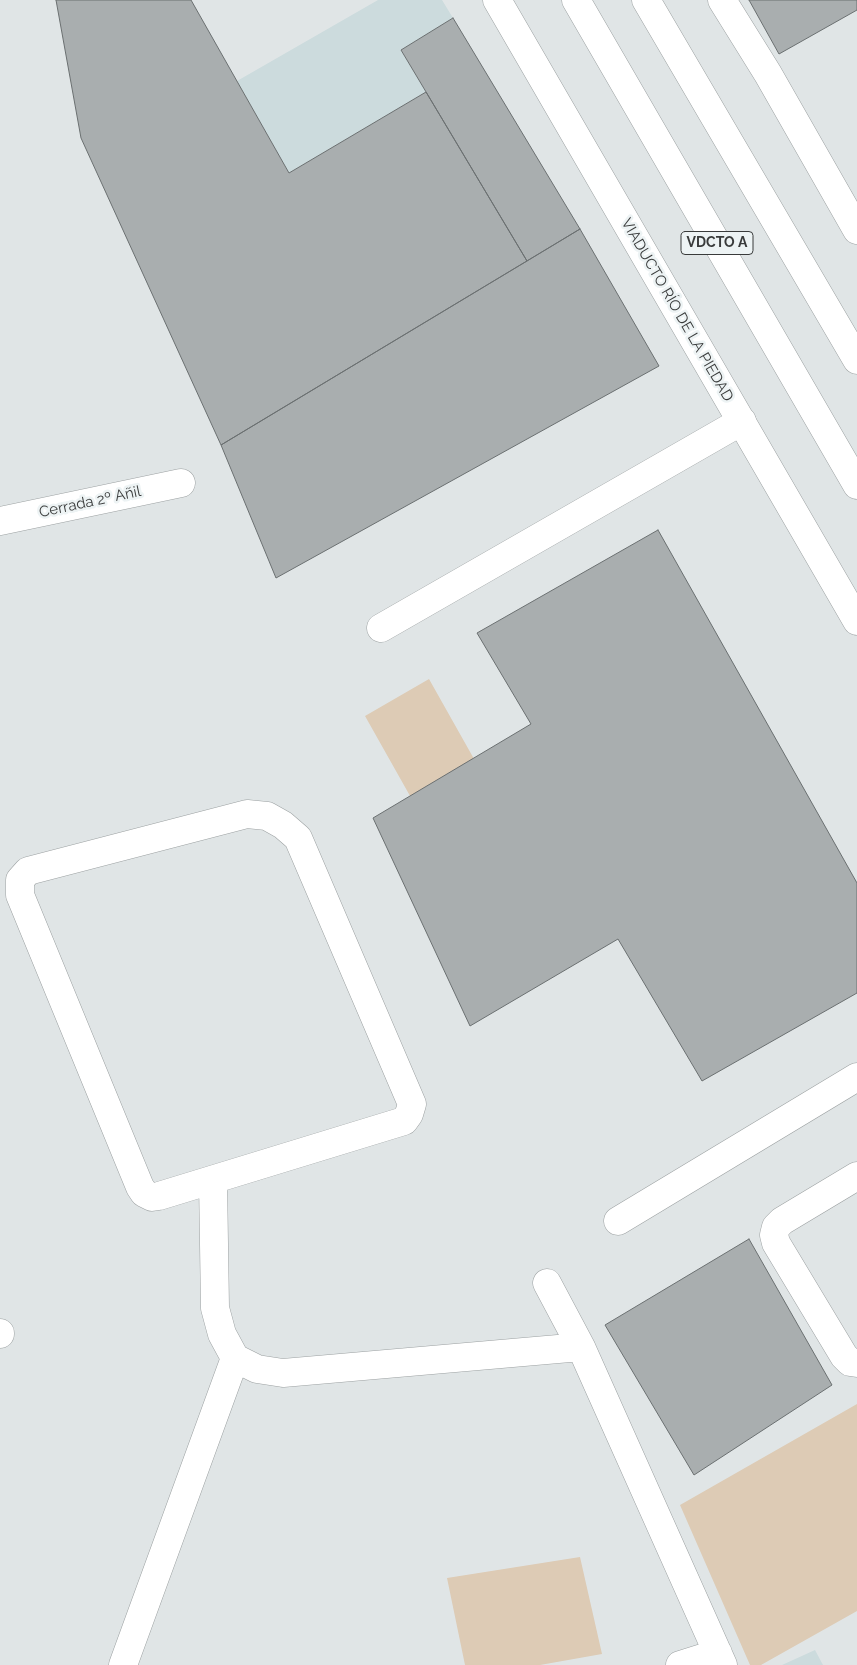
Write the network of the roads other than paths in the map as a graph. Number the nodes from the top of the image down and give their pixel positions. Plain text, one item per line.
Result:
1 (497, 0) edge
2 (576, 0) edge
3 (646, 0) edge
4 (722, 0) edge
5 (850, 200) edge
6 (857, 230) edge
7 (857, 360) edge
8 (742, 421) junction
9 (181, 483) dead end
10 (857, 485) edge
11 (0, 521) edge
12 (857, 621) edge
13 (381, 628) dead end
14 (857, 1077) edge
15 (857, 1176) edge
16 (213, 1180) junction
17 (618, 1221) dead end
18 (547, 1283) dead end
19 (581, 1347) junction
20 (235, 1358) junction
21 (857, 1363) edge
22 (720, 1659) edge
23 (123, 1665) edge
24 (680, 1665) edge

1 - 8 main road, VIADUCTO RÍO DE LA PIEDAD
2 - 10 main road, VDCTO A
3 - 7 main road
4 - 5 main road
5 - 6 main road
8 - 12 main road, VIADUCTO RÍO DE LA PIEDAD
8 - 13 main road
9 - 11 main road, Cerrada 2º Añil
14 - 17 main road
15 - 21 main road
16 - 16 main road
16 - 20 main road
18 - 19 main road
19 - 20 main road
19 - 22 main road
20 - 23 main road
22 - 24 main road

